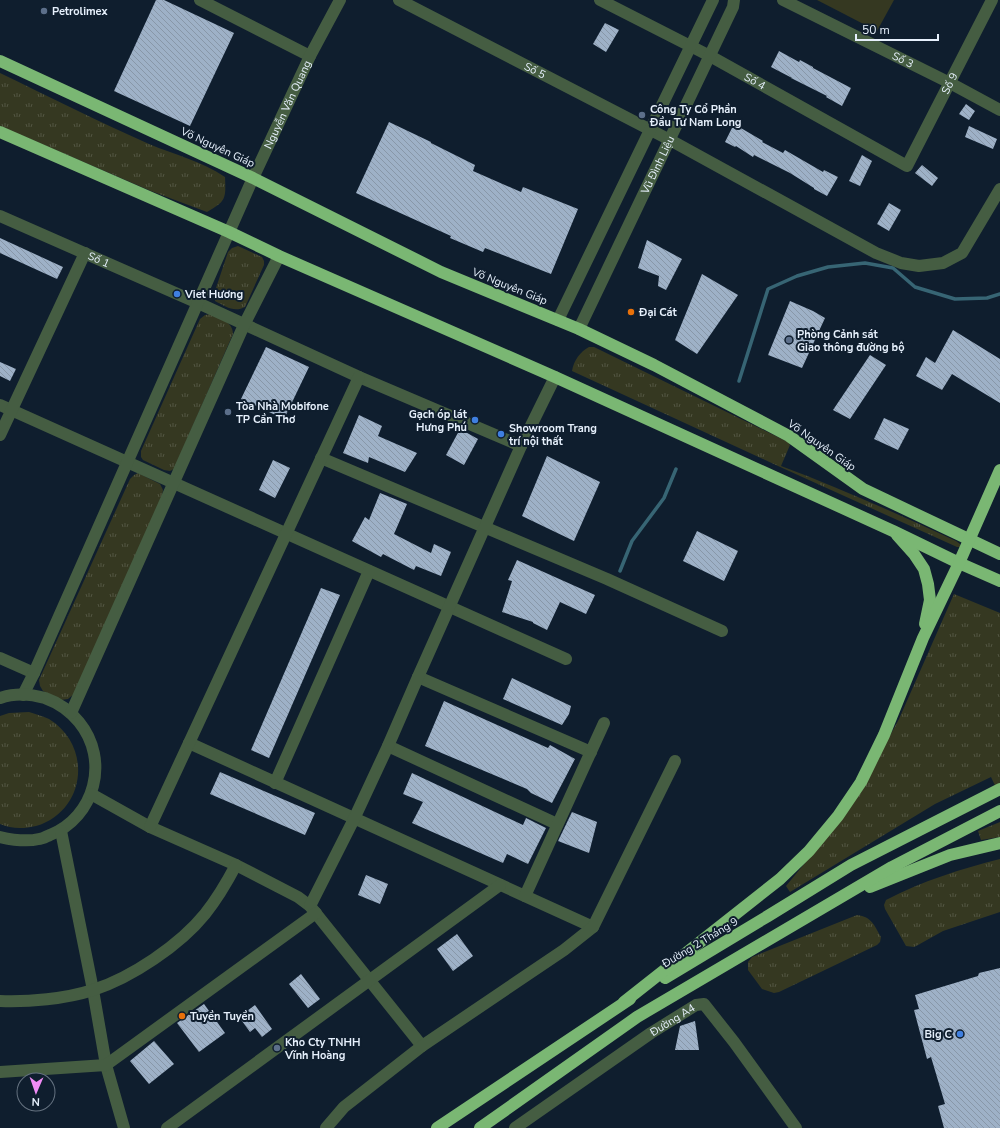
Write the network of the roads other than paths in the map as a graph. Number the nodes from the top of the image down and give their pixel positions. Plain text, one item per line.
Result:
1 (200, 0) edge
2 (340, 0) edge
3 (399, 0) edge
4 (600, 0) edge
5 (713, 0) edge
6 (734, 0) edge
7 (783, 0) edge
8 (992, 0) edge
9 (691, 46) junction
10 (310, 56) junction
11 (710, 56) junction
12 (0, 61) edge
13 (950, 83) junction
14 (1000, 110) edge
15 (650, 130) junction
16 (0, 132) edge
17 (670, 140) junction
18 (907, 166) joint
19 (253, 178) junction
20 (1000, 189) edge
21 (0, 216) edge
22 (229, 232) junction
23 (85, 254) junction
24 (279, 256) junction
25 (198, 303) junction
26 (558, 320) junction
27 (244, 325) junction
28 (579, 329) junction
29 (359, 376) junction
30 (555, 377) junction
31 (6, 408) edge
32 (0, 436) edge
33 (521, 446) junction
34 (321, 458) junction
35 (127, 462) junction
36 (1000, 470) edge
37 (174, 484) junction
38 (485, 528) junction
39 (893, 531) junction
40 (286, 534) junction
41 (970, 540) junction
42 (1000, 554) edge
43 (960, 563) junction
44 (369, 571) junction
45 (1000, 581) edge
46 (449, 607) junction
47 (722, 631) dead end
48 (923, 638) junction
49 (0, 658) edge
50 (566, 659) dead end
51 (34, 673) junction
52 (418, 677) junction
53 (23, 695) junction
54 (0, 698) edge
55 (71, 713) junction
56 (604, 723) dead end
57 (189, 743) junction
58 (388, 746) junction
59 (591, 752) junction
60 (675, 761) dead end
61 (275, 783) junction
62 (1000, 789) edge
63 (91, 794) junction
64 (999, 811) edge
65 (354, 819) junction
66 (557, 824) junction
67 (150, 827) junction
68 (61, 831) junction
69 (0, 837) edge
70 (1000, 843) edge
71 (236, 865) junction
72 (500, 885) junction
73 (525, 896) junction
74 (313, 909) junction
75 (593, 927) junction
76 (780, 934) junction
77 (370, 981) junction
78 (93, 990) junction
79 (0, 1001) edge
80 (624, 1002) junction
81 (422, 1046) junction
82 (106, 1065) junction
83 (0, 1072) edge
84 (124, 1128) edge
85 (167, 1128) edge
86 (326, 1128) edge
87 (436, 1128) edge
88 (480, 1128) edge
89 (515, 1128) edge
90 (796, 1128) edge

1 - 10 street
2 - 10 street, Nguyễn Văn Quang
3 - 15 street, Số 5
4 - 9 street, Số 4
5 - 9 street, Vũ Đình Liệu
6 - 11 street, Vũ Đình Liệu
7 - 13 street, Số 3
8 - 13 street, Số 9
9 - 11 street, Số 4
9 - 15 street, Vũ Đình Liệu
10 - 19 street, Nguyễn Văn Quang
11 - 17 street, Vũ Đình Liệu
11 - 18 street, Số 4
12 - 19 highway, Võ Nguyên Giáp
13 - 14 street, Số 3
13 - 18 street, Số 9
15 - 17 street, Số 5
15 - 26 street, Vũ Đình Liệu
16 - 22 highway
17 - 20 street, Số 5
17 - 28 street, Vũ Đình Liệu
19 - 22 street, Nguyễn Văn Quang
19 - 26 highway, Võ Nguyên Giáp
21 - 23 street, Số 1
22 - 24 highway
22 - 25 street, Nguyễn Văn Quang
23 - 25 street, Số 1
23 - 31 street
24 - 27 street
24 - 30 highway
25 - 27 street, Số 1
25 - 35 street, Nguyễn Văn Quang
26 - 28 highway, Võ Nguyên Giáp
27 - 29 street, Số 1
27 - 37 street
28 - 41 highway, Võ Nguyên Giáp
29 - 33 street, Số 1
29 - 34 street
30 - 33 street
30 - 39 highway
31 - 32 street
31 - 35 street
33 - 38 street
34 - 38 street
34 - 40 street
35 - 37 street
35 - 51 street, Nguyễn Văn Quang
36 - 41 highway
37 - 40 street
37 - 55 street
38 - 46 street
38 - 47 street
39 - 43 highway
39 - 48 highway
40 - 44 street
40 - 57 street
41 - 42 highway, Võ Nguyên Giáp
41 - 43 highway
43 - 45 highway
43 - 48 highway
44 - 46 street
44 - 61 street
46 - 50 street
46 - 52 street
48 - 80 highway
49 - 51 street
51 - 53 street, Nguyễn Văn Quang
52 - 58 street
52 - 59 street
53 - 54 street
53 - 55 street
55 - 63 street
56 - 59 street
57 - 61 street
57 - 67 street
58 - 65 street
58 - 66 street
59 - 66 street
60 - 75 street
61 - 65 street
62 - 80 highway, Đường 2 Tháng 9
63 - 67 street
63 - 68 street
64 - 76 highway
65 - 72 street
65 - 74 street
66 - 73 street
67 - 71 street
68 - 69 street
68 - 78 street
70 - 76 highway
71 - 74 street
71 - 78 street
72 - 73 street
72 - 77 street
73 - 75 street
74 - 77 street
74 - 82 street
75 - 81 street
76 - 88 highway
77 - 81 street
77 - 85 street
78 - 79 street
78 - 82 street
80 - 87 highway, Đường 2 Tháng 9
81 - 86 street
82 - 83 street
82 - 84 street
89 - 90 street, Đường A4

